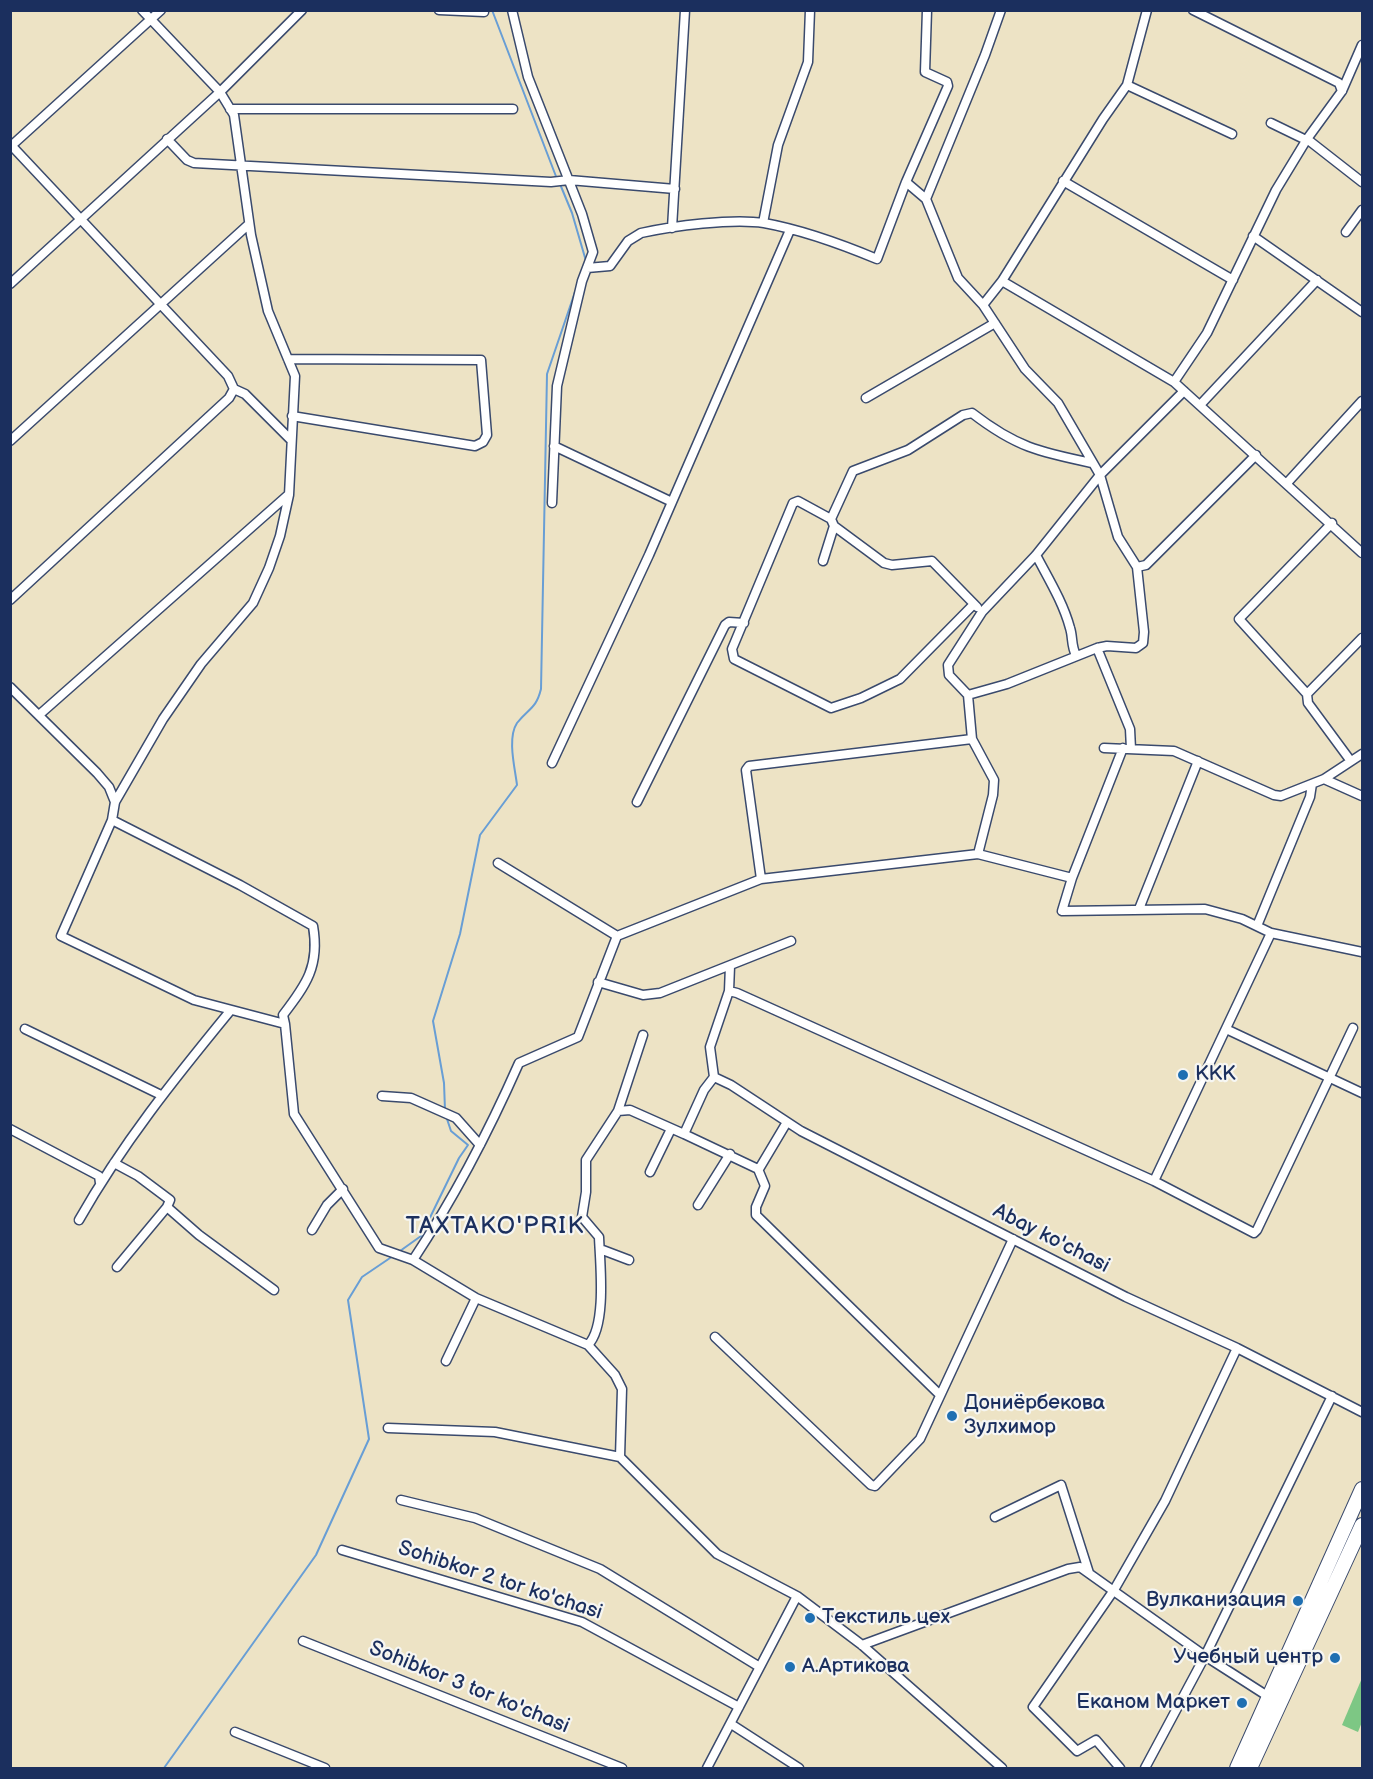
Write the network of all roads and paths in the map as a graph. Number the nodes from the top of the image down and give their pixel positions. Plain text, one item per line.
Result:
1 (142, 10) edge
2 (160, 10) edge
3 (302, 10) edge
4 (440, 10) edge
5 (512, 10) edge
6 (685, 10) edge
7 (810, 10) edge
8 (927, 10) edge
9 (1001, 10) edge
10 (1147, 10) edge
11 (1193, 10) edge
12 (484, 12) edge
13 (151, 20) junction
14 (1362, 48) edge
15 (1127, 85) junction
16 (1342, 91) junction
17 (220, 92) junction
18 (231, 109) junction
19 (513, 109) dead end
20 (1270, 123) dead end
21 (1232, 134) dead end
22 (167, 139) junction
23 (1306, 140) junction
24 (11, 146) edge
25 (241, 166) junction
26 (569, 180) junction
27 (1063, 181) junction
28 (906, 182) junction
29 (1362, 182) edge
30 (675, 189) junction
31 (923, 197) junction
32 (1362, 210) edge
33 (80, 219) junction
34 (763, 223) junction
35 (249, 224) junction
36 (672, 228) junction
37 (790, 230) junction
38 (1346, 232) dead end
39 (1253, 236) junction
40 (587, 268) junction
41 (1233, 280) junction
42 (1317, 280) junction
43 (1002, 281) junction
44 (10, 284) edge
45 (162, 303) junction
46 (983, 306) junction
47 (1362, 312) edge
48 (995, 323) junction
49 (288, 358) junction
50 (1174, 382) junction
51 (234, 389) junction
52 (1184, 391) junction
53 (866, 398) dead end
54 (1362, 401) edge
55 (1200, 404) junction
56 (292, 416) junction
57 (290, 439) junction
58 (10, 441) edge
59 (554, 446) junction
60 (1256, 455) junction
61 (1092, 463) junction
62 (1100, 475) junction
63 (1287, 483) junction
64 (289, 495) junction
65 (672, 502) junction
66 (552, 503) dead end
67 (832, 523) junction
68 (1332, 523) junction
69 (1362, 553) edge
70 (1036, 555) junction
71 (823, 561) dead end
72 (1137, 567) junction
73 (10, 600) edge
74 (974, 604) junction
75 (982, 612) junction
76 (744, 623) junction
77 (1362, 638) edge
78 (1097, 648) junction
79 (1076, 655) junction
80 (10, 687) edge
81 (1307, 694) junction
82 (968, 695) junction
83 (39, 715) junction
84 (972, 739) junction
85 (1104, 748) dead end
86 (1127, 748) junction
87 (1362, 754) edge
88 (1350, 760) junction
89 (1198, 761) junction
90 (552, 763) dead end
91 (1324, 779) junction
92 (1312, 784) junction
93 (1362, 796) edge
94 (115, 802) junction
95 (637, 802) dead end
96 (112, 820) junction
97 (978, 854) junction
98 (498, 863) dead end
99 (1072, 878) junction
100 (761, 879) junction
101 (1139, 909) junction
102 (1257, 926) junction
103 (1271, 933) junction
104 (617, 936) junction
105 (790, 941) dead end
106 (1362, 952) edge
107 (730, 966) junction
108 (598, 982) junction
109 (729, 991) junction
110 (230, 1011) junction
111 (285, 1024) junction
112 (1353, 1028) dead end
113 (25, 1029) dead end
114 (1226, 1029) junction
115 (643, 1035) dead end
116 (714, 1077) junction
117 (1329, 1077) junction
118 (1362, 1093) edge
119 (161, 1095) junction
120 (382, 1096) dead end
121 (618, 1110) junction
122 (787, 1122) junction
123 (10, 1129) edge
124 (670, 1129) junction
125 (684, 1134) junction
126 (480, 1144) junction
127 (730, 1154) junction
128 (114, 1163) junction
129 (759, 1169) junction
130 (650, 1172) dead end
131 (1154, 1181) junction
132 (100, 1183) junction
133 (343, 1189) junction
134 (698, 1205) dead end
135 (167, 1207) junction
136 (79, 1220) dead end
137 (312, 1230) dead end
138 (1013, 1239) junction
139 (600, 1249) junction
140 (409, 1259) junction
141 (629, 1260) dead end
142 (117, 1267) dead end
143 (274, 1290) dead end
144 (476, 1298) junction
145 (715, 1337) dead end
146 (588, 1345) junction
147 (1238, 1348) junction
148 (446, 1361) dead end
149 (940, 1395) junction
150 (1332, 1396) junction
151 (1362, 1412) edge
152 (387, 1428) dead end
153 (620, 1457) junction
154 (1362, 1489) edge
155 (400, 1500) dead end
156 (995, 1517) dead end
157 (1362, 1525) edge
158 (342, 1550) dead end
159 (1089, 1573) junction
160 (1114, 1590) junction
161 (797, 1596) junction
162 (303, 1641) dead end
163 (862, 1645) junction
164 (1205, 1656) junction
165 (758, 1666) junction
166 (1269, 1697) junction
167 (739, 1707) junction
168 (731, 1724) junction
169 (235, 1732) dead end
170 (1259, 1735) junction
171 (325, 1768) edge
172 (622, 1768) edge
173 (707, 1768) edge
174 (799, 1768) edge
175 (1002, 1768) edge
176 (1120, 1768) edge
177 (1145, 1768) edge
178 (1237, 1768) edge
179 (1250, 1768) edge

1 - 13 street
2 - 13 street
3 - 17 street
4 - 12 street
5 - 26 street
6 - 30 street
7 - 34 street
8 - 28 street
9 - 31 street
10 - 15 street
11 - 16 street
13 - 17 street
13 - 24 street
14 - 16 street
15 - 21 street
15 - 27 street
16 - 23 street
17 - 18 street
17 - 22 street
18 - 19 street
18 - 25 street
20 - 23 street
22 - 25 street
22 - 33 street
23 - 29 street
23 - 39 street
24 - 33 street
25 - 26 street
25 - 35 street
26 - 30 street
26 - 40 street
27 - 41 street
27 - 43 street
28 - 31 street
28 - 37 street
30 - 36 street
31 - 46 street
32 - 38 street
33 - 44 street
33 - 45 street
34 - 36 street
34 - 37 street
35 - 45 street
35 - 49 street
36 - 40 street
37 - 65 street
39 - 41 street
39 - 42 street
40 - 59 street
41 - 50 street
42 - 47 street
42 - 55 street
43 - 46 street
43 - 50 street
45 - 51 street
45 - 58 street
46 - 48 street
48 - 53 street
48 - 61 street
49 - 56 street
49 - 56 street
50 - 52 street
51 - 57 street
51 - 73 street
52 - 55 street
52 - 62 street
54 - 63 street
55 - 60 street
56 - 57 street
57 - 64 street
59 - 65 street
59 - 66 street
60 - 63 street
60 - 72 street
61 - 62 street
61 - 67 street
62 - 70 street
62 - 72 street
63 - 68 street
64 - 83 street
64 - 94 street
65 - 90 street
67 - 71 street
67 - 74 street
67 - 76 street
68 - 69 street
68 - 81 street
70 - 75 street
70 - 79 street
72 - 78 street
74 - 75 street
74 - 76 street
75 - 82 street
76 - 95 street
77 - 81 street
78 - 79 street
78 - 86 street
79 - 82 street
80 - 83 street
81 - 88 street
82 - 84 street
83 - 94 street
84 - 97 street
84 - 100 street
85 - 86 street
86 - 89 street
86 - 99 street
87 - 88 street
88 - 91 street
89 - 92 street
89 - 101 street
91 - 92 street
91 - 93 street
92 - 102 street
94 - 96 street
96 - 110 street
96 - 111 street
97 - 99 street
97 - 100 street
98 - 104 street
99 - 101 street
100 - 104 street
101 - 102 street
102 - 103 street
103 - 106 street
103 - 114 street
104 - 108 street
105 - 107 street
107 - 108 street
107 - 109 street
108 - 126 street
109 - 116 street
109 - 131 street
110 - 111 street
110 - 119 street
111 - 133 street
112 - 117 street
113 - 119 street
114 - 117 street
114 - 131 street
115 - 121 street
116 - 122 street, Abay ko'chasi
116 - 125 street
117 - 118 street
117 - 131 street
119 - 128 street
120 - 126 street
121 - 124 street
121 - 139 street
122 - 129 street
122 - 138 street, Abay ko'chasi
123 - 132 street
124 - 125 street
124 - 130 street
125 - 127 street
126 - 140 street
127 - 129 street
127 - 134 street
128 - 132 street
128 - 135 street
129 - 149 street
132 - 136 street
133 - 137 street
133 - 140 street
135 - 142 street
135 - 143 street
138 - 147 street, Abay ko'chasi
138 - 149 street
139 - 141 street
139 - 146 street
140 - 144 street
144 - 146 street
144 - 148 street
145 - 149 street
146 - 153 street
147 - 150 street, Abay ko'chasi
147 - 160 street
150 - 151 street, Abay ko'chasi
150 - 164 street
152 - 153 street
153 - 161 street
154 - 166 main road
155 - 165 street
156 - 159 street
157 - 170 main road
158 - 167 street, Sohibkor 2 tor ko'chasi
159 - 160 street
159 - 163 street
160 - 164 street
160 - 176 street
161 - 163 street
161 - 165 street
162 - 172 street, Sohibkor 3 tor ko'chasi
163 - 175 street
164 - 166 street
164 - 177 street
165 - 167 street
166 - 170 main road
167 - 168 street
168 - 173 street
168 - 174 street
169 - 171 street
170 - 178 main road
170 - 179 main road

